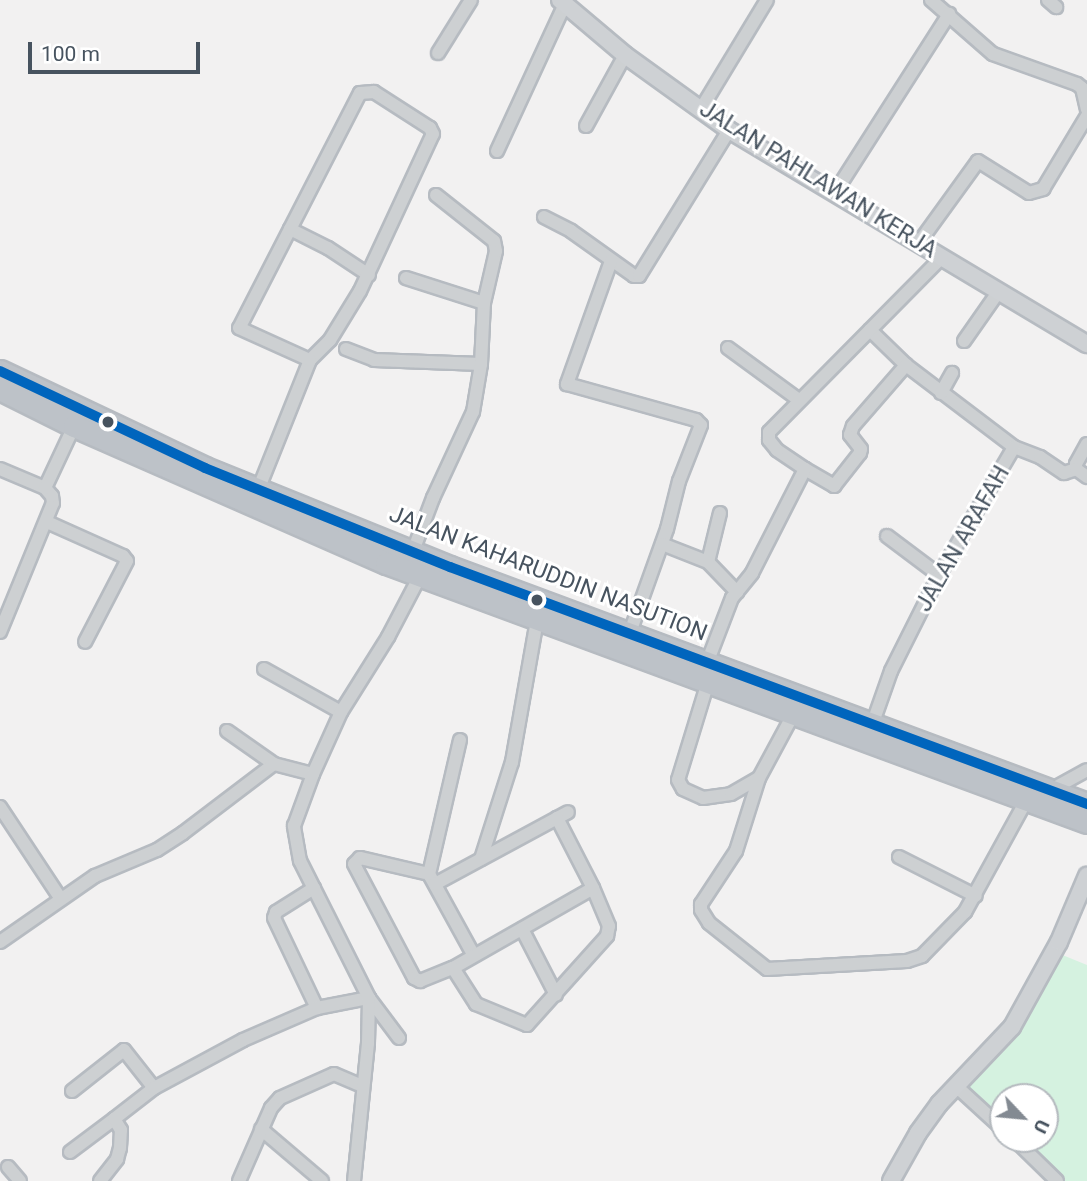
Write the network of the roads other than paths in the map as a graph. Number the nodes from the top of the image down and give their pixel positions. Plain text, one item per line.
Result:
1 (471, 0) edge
2 (767, 0) edge
3 (931, 0) edge
4 (563, 2) edge
5 (949, 14) junction
6 (438, 53) dead end
7 (625, 55) junction
8 (701, 108) junction
9 (1087, 109) edge
10 (1087, 116) edge
11 (586, 126) dead end
12 (729, 130) junction
13 (497, 151) dead end
14 (834, 194) junction
15 (436, 195) dead end
16 (544, 217) dead end
17 (290, 229) junction
18 (918, 244) junction
19 (942, 257) junction
20 (611, 261) junction
21 (369, 275) junction
22 (406, 278) dead end
23 (999, 291) junction
24 (484, 303) junction
25 (870, 330) junction
26 (964, 341) dead end
27 (1087, 344) edge
28 (728, 348) dead end
29 (346, 349) dead end
30 (310, 360) junction
31 (481, 364) junction
32 (906, 366) junction
33 (0, 371) edge
34 (952, 373) dead end
35 (0, 389) edge
36 (941, 393) junction
37 (799, 400) junction
38 (74, 426) junction
39 (1087, 444) edge
40 (1014, 447) junction
41 (167, 459) junction
42 (0, 469) edge
43 (805, 469) junction
44 (1076, 469) junction
45 (1087, 477) edge
46 (45, 488) junction
47 (258, 490) junction
48 (720, 513) dead end
49 (47, 522) junction
50 (887, 536) dead end
51 (662, 544) junction
52 (413, 551) junction
53 (708, 562) junction
54 (939, 575) junction
55 (420, 576) junction
56 (737, 592) junction
57 (537, 620) junction
58 (0, 632) edge
59 (629, 635) junction
60 (85, 642) dead end
61 (264, 669) dead end
62 (708, 672) junction
63 (341, 712) junction
64 (794, 713) junction
65 (872, 725) junction
66 (227, 731) dead end
67 (460, 740) dead end
68 (274, 764) junction
69 (1087, 770) edge
70 (977, 773) junction
71 (313, 774) junction
72 (759, 778) junction
73 (1049, 791) junction
74 (1026, 801) junction
75 (1087, 804) edge
76 (0, 807) edge
77 (1087, 822) edge
78 (899, 857) dead end
79 (481, 859) junction
80 (1087, 876) edge
81 (432, 879) junction
82 (314, 888) junction
83 (593, 888) junction
84 (976, 896) junction
85 (61, 900) junction
86 (522, 929) junction
87 (4, 940) edge
88 (473, 954) junction
89 (453, 968) junction
90 (556, 995) junction
91 (369, 998) junction
92 (317, 1008) junction
93 (398, 1038) dead end
94 (362, 1086) junction
95 (956, 1086) junction
96 (154, 1088) junction
97 (72, 1091) dead end
98 (989, 1116) edge
99 (114, 1119) junction
100 (261, 1129) junction
101 (70, 1152) dead end
102 (1028, 1153) edge
103 (8, 1167) dead end
104 (20, 1181) edge
105 (100, 1181) edge
106 (239, 1181) edge
107 (322, 1181) edge
108 (354, 1181) edge
109 (891, 1181) edge
110 (1057, 1181) edge

1 - 6 street
2 - 8 street
3 - 5 street
4 - 7 street, JALAN PAHLAWAN KERJA
4 - 13 street
5 - 9 street
5 - 14 street
7 - 8 street, JALAN PAHLAWAN KERJA
7 - 11 street
8 - 12 street, JALAN PAHLAWAN KERJA
10 - 18 street
12 - 14 street, JALAN PAHLAWAN KERJA
12 - 20 street
14 - 18 street, JALAN PAHLAWAN KERJA
15 - 24 street
16 - 20 street
17 - 21 street
17 - 21 street
17 - 30 street
18 - 19 street, JALAN PAHLAWAN KERJA
19 - 23 street, JALAN PAHLAWAN KERJA
19 - 25 street
20 - 51 street
21 - 30 street
22 - 24 street
23 - 26 street
23 - 27 street, JALAN PAHLAWAN KERJA
24 - 31 street
25 - 32 street, JALAN ARAFAH
25 - 37 street
28 - 37 street
29 - 31 street
30 - 47 street
31 - 52 street
32 - 36 street, JALAN ARAFAH
32 - 43 street
33 - 41 highway, JALAN KAHARUDDIN NASUTION
34 - 36 street
35 - 38 highway, JALAN KAHARUDDIN NASUTION
36 - 40 street, JALAN ARAFAH
37 - 43 street
38 - 41 highway, JALAN KAHARUDDIN NASUTION
38 - 46 street
39 - 44 street
40 - 44 street
40 - 54 street, JALAN ARAFAH
41 - 47 highway, JALAN KAHARUDDIN NASUTION
41 - 55 highway, JALAN KAHARUDDIN NASUTION
42 - 46 street
43 - 56 street
44 - 45 street
46 - 49 street
47 - 52 highway, JALAN KAHARUDDIN NASUTION
48 - 53 street
49 - 58 street
49 - 60 street
50 - 54 street
51 - 53 street
51 - 59 street
52 - 59 highway, JALAN KAHARUDDIN NASUTION
53 - 56 street
54 - 65 street, JALAN ARAFAH
55 - 57 highway, JALAN KAHARUDDIN NASUTION
55 - 63 street
56 - 62 street
57 - 62 highway, JALAN KAHARUDDIN NASUTION
57 - 79 street
59 - 62 highway, JALAN KAHARUDDIN NASUTION
61 - 63 street
62 - 64 highway, JALAN KAHARUDDIN NASUTION
62 - 65 highway, JALAN KAHARUDDIN NASUTION
62 - 72 street
63 - 71 street
64 - 70 highway, JALAN KAHARUDDIN NASUTION
64 - 72 street
65 - 70 highway, JALAN KAHARUDDIN NASUTION
66 - 68 street
67 - 81 street
68 - 71 street
68 - 85 street
69 - 73 street
70 - 73 highway, JALAN KAHARUDDIN NASUTION
70 - 74 highway, JALAN KAHARUDDIN NASUTION
71 - 82 street
72 - 84 street
73 - 75 highway, JALAN KAHARUDDIN NASUTION
74 - 77 highway, JALAN KAHARUDDIN NASUTION
74 - 84 street
76 - 85 street
78 - 84 street
79 - 81 street
79 - 83 street
80 - 95 street
81 - 88 street
81 - 89 street
82 - 91 street
82 - 92 street
83 - 86 street
83 - 90 street
85 - 87 street
86 - 88 street
86 - 90 street
88 - 89 street
89 - 90 street
91 - 92 street
91 - 93 street
91 - 94 street
92 - 96 street
94 - 100 street
94 - 108 street
95 - 98 street
95 - 109 street
96 - 97 street
96 - 99 street
99 - 101 street
99 - 105 street
100 - 106 street
100 - 107 street
102 - 110 street
103 - 104 street

